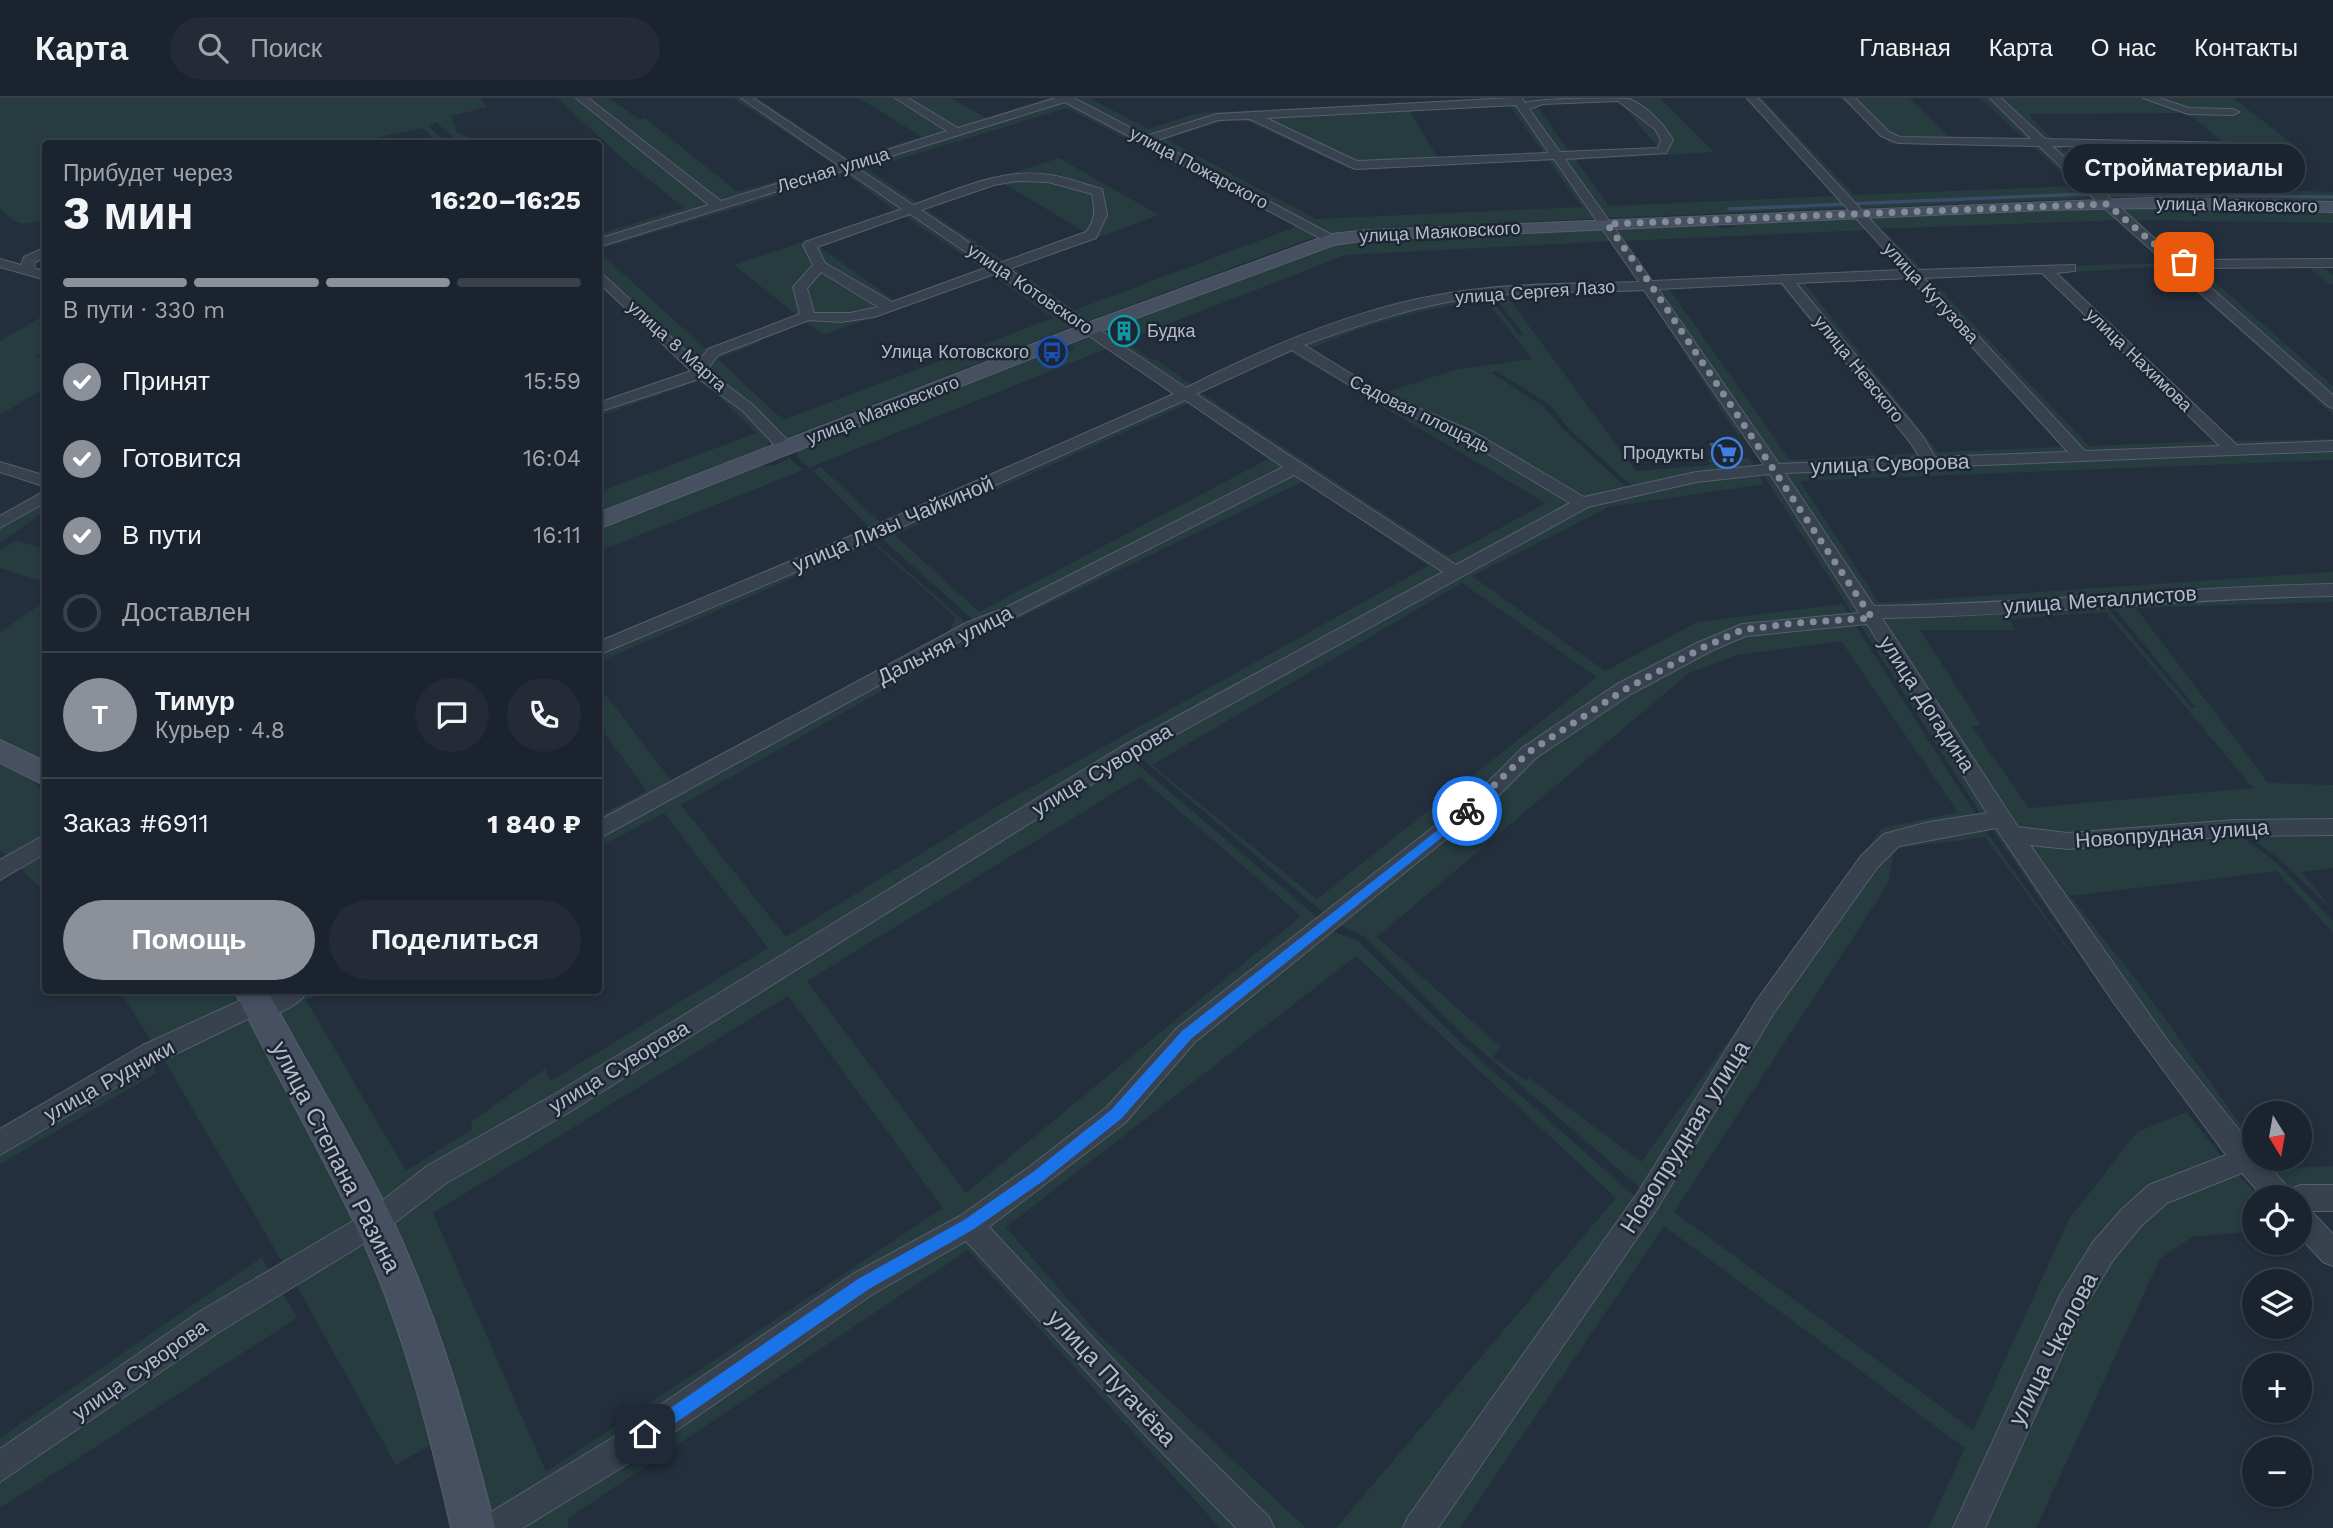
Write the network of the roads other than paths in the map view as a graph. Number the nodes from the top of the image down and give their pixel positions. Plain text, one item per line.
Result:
1 (582, 98) edge
2 (746, 98) edge
3 (900, 98) edge
4 (1066, 98) edge
5 (1620, 98) edge
6 (1752, 98) edge
7 (1849, 98) edge
8 (1995, 98) edge
9 (2148, 98) edge
10 (1519, 102) edge
11 (2232, 112) dead end
12 (1251, 115) junction
13 (956, 132) junction
14 (1146, 140) junction
15 (2043, 144) junction
16 (2280, 146) dead end
17 (1560, 157) junction
18 (850, 166) junction
19 (2107, 204) junction
20 (719, 206) junction
21 (2333, 207) edge
22 (910, 209) junction
23 (1858, 213) junction
24 (1607, 224) junction
25 (1331, 240) junction
26 (602, 242) edge
27 (42, 254) edge
28 (2172, 259) junction
29 (2, 263) edge
30 (2326, 263) edge
31 (820, 265) junction
32 (28, 266) junction
33 (998, 268) junction
34 (2070, 268) dead end
35 (2045, 269) junction
36 (1914, 273) junction
37 (42, 274) edge
38 (2333, 274) edge
39 (602, 278) edge
40 (1784, 278) junction
41 (1651, 285) junction
42 (891, 307) junction
43 (808, 316) junction
44 (1089, 329) junction
45 (1295, 346) junction
46 (701, 371) junction
47 (1185, 392) junction
48 (2333, 403) edge
49 (602, 407) edge
50 (2333, 446) edge
51 (786, 448) junction
52 (2233, 450) junction
53 (2081, 457) junction
54 (1930, 462) junction
55 (0, 467) edge
56 (1295, 468) junction
57 (1772, 469) junction
58 (42, 481) edge
59 (42, 497) edge
60 (1582, 503) junction
61 (602, 520) edge
62 (0, 523) edge
63 (1454, 571) junction
64 (2333, 590) edge
65 (1870, 615) junction
66 (602, 647) edge
67 (0, 750) edge
68 (42, 773) edge
69 (2005, 827) junction
70 (2333, 827) edge
71 (602, 829) edge
72 (42, 845) edge
73 (0, 871) edge
74 (282, 994) edge
75 (257, 1001) edge
76 (0, 1143) edge
77 (2242, 1156) edge
78 (2242, 1161) edge
79 (2255, 1171) edge
80 (2268, 1185) edge
81 (2312, 1198) edge
82 (2333, 1198) edge
83 (374, 1223) junction
84 (969, 1224) junction
85 (2312, 1230) edge
86 (2333, 1252) edge
87 (0, 1466) edge
88 (473, 1528) edge
89 (494, 1528) edge
90 (1258, 1528) edge
91 (1419, 1528) edge
92 (1969, 1528) edge

1 - 20 street
2 - 18 street, улица Котовского
3 - 13 street
4 - 13 street, Лесная улица
4 - 14 street, улица Пожарского
5 - 10 street
5 - 17 street
6 - 23 street, улица Кутузова
7 - 15 street
8 - 15 street
9 - 11 street
10 - 12 street
10 - 17 street, улица Догадина
12 - 14 street
12 - 17 street
13 - 18 street, Лесная улица
14 - 25 street, улица Пожарского
15 - 16 street
15 - 19 street
17 - 24 street, улица Догадина
18 - 20 street, Лесная улица
18 - 22 street, улица Котовского
19 - 21 main road, улица Маяковского
19 - 23 main road, улица Маяковского
19 - 28 street
20 - 26 street, Лесная улица
22 - 31 street
22 - 33 street, улица Котовского
22 - 33 street
23 - 24 main road, улица Маяковского
23 - 36 street, улица Кутузова
24 - 25 main road, улица Маяковского
24 - 41 street, улица Догадина
25 - 44 main road, улица Маяковского
27 - 32 street
28 - 30 street
28 - 48 street
29 - 32 street
30 - 38 street
31 - 42 street
31 - 43 street
32 - 37 street
33 - 42 street
33 - 44 street, улица Котовского
34 - 35 street, улица Сергея Лазо
35 - 36 street, улица Сергея Лазо
35 - 52 street, улица Нахимова
36 - 40 street, улица Сергея Лазо
36 - 53 street, улица Кутузова
39 - 46 street, улица 8 Марта
40 - 41 street, улица Сергея Лазо
40 - 54 street, улица Невского
41 - 45 street, улица Сергея Лазо
41 - 57 street, улица Догадина
42 - 43 street
43 - 46 street
44 - 47 street, улица Котовского
44 - 51 main road, улица Маяковского
45 - 47 street, улица Сергея Лазо
45 - 60 street, Садовая площадь
46 - 49 street
46 - 51 street, улица 8 Марта
47 - 56 street, улица Котовского
47 - 66 street, улица Лизы Чайкиной
50 - 52 street, улица Суворова
51 - 61 main road, улица Маяковского
52 - 53 street, улица Суворова
53 - 54 street, улица Суворова
54 - 57 street, улица Суворова
55 - 58 street
56 - 63 street, улица Котовского
56 - 71 street, Дальняя улица
57 - 60 street, улица Суворова
57 - 65 street, улица Догадина
59 - 62 street
60 - 63 street, улица Суворова
63 - 83 street, улица Суворова
64 - 65 street, улица Металлистов
65 - 69 street, улица Догадина
65 - 84 street, улица Металлистов
67 - 68 main road
69 - 70 street, Новопрудная улица
69 - 77 street, улица Догадина
69 - 91 street, Новопрудная улица
72 - 73 street
74 - 75 street
75 - 76 street, улица Рудники
75 - 83 main road, улица Степана Разина
78 - 92 street, улица Чкалова
79 - 80 street, улица Догадина
81 - 82 street
83 - 87 street, улица Суворова
83 - 88 main road, улица Степана Разина
84 - 89 street, улица Металлистов
84 - 90 street, улица Пугачёва
85 - 86 street

